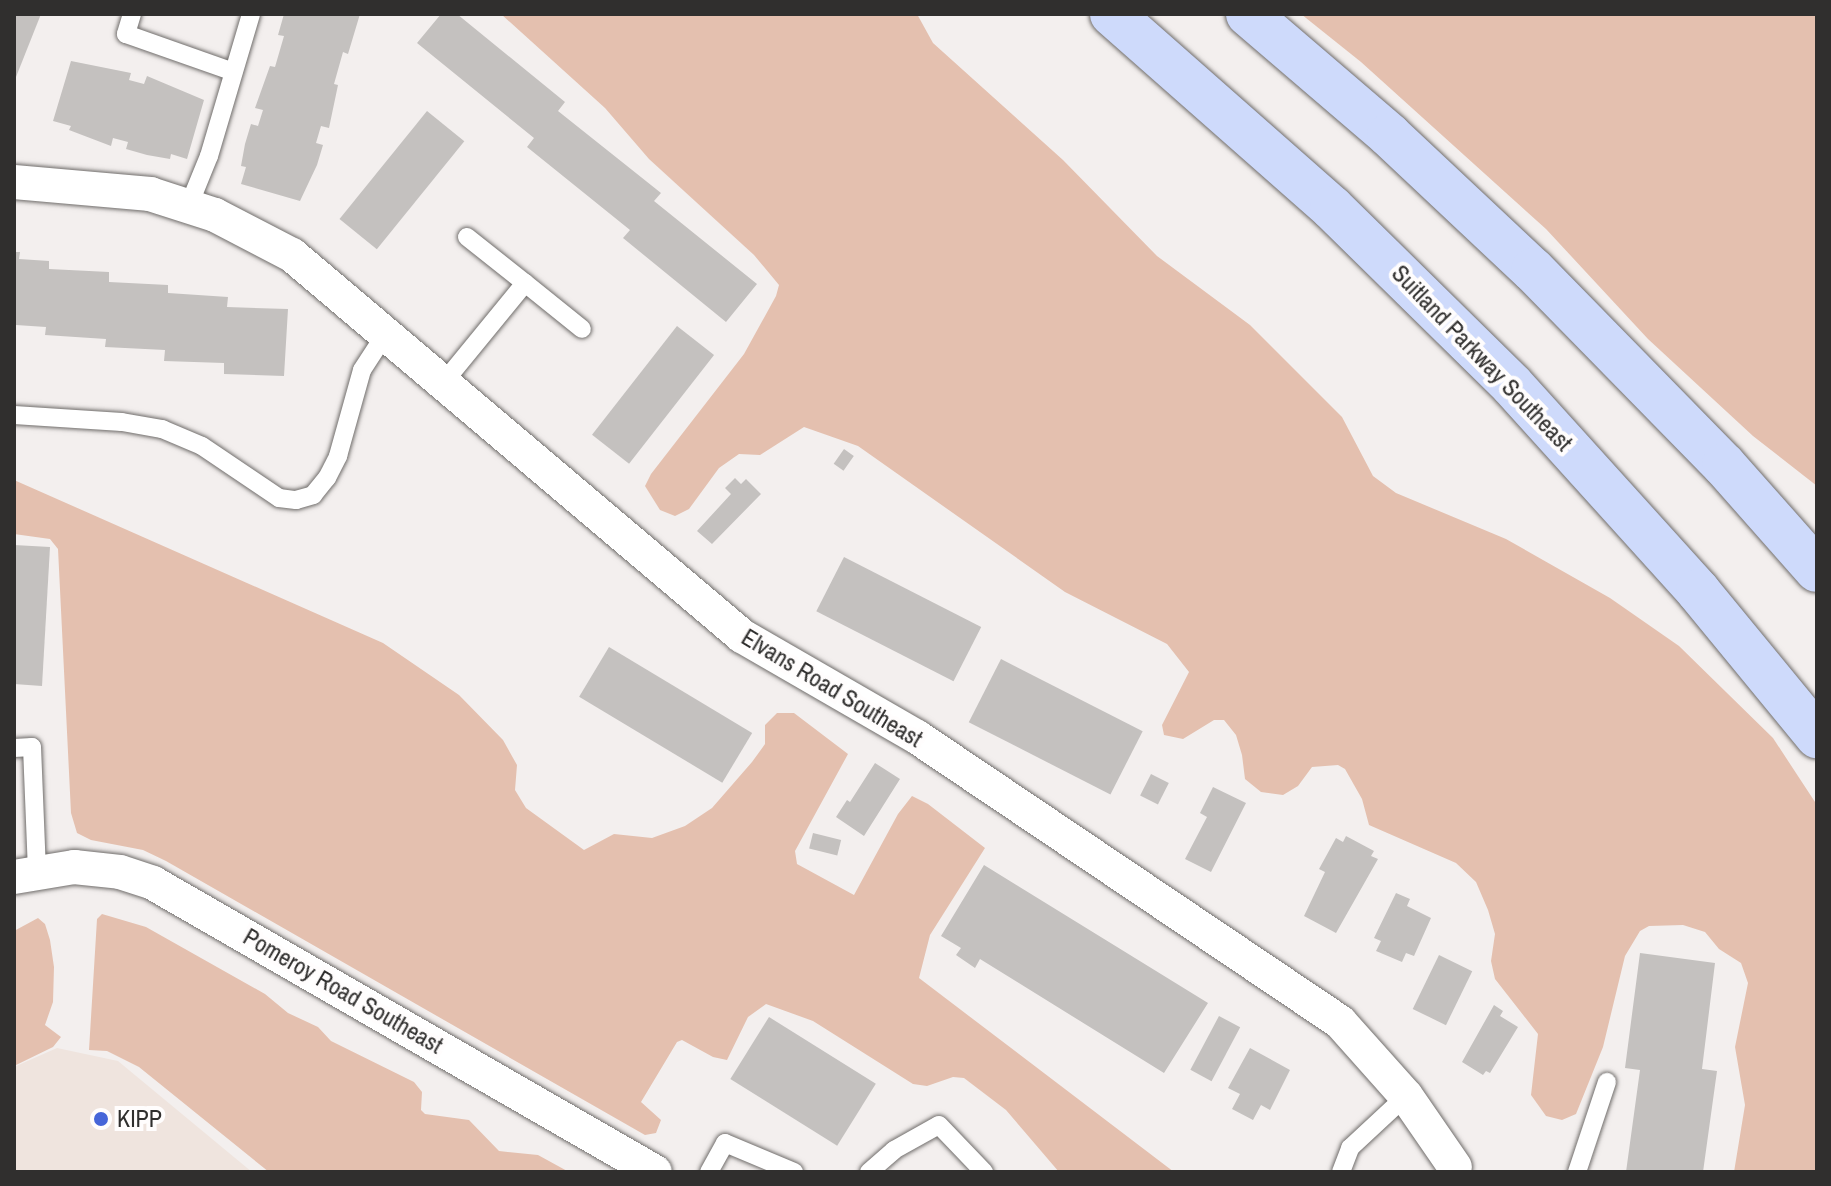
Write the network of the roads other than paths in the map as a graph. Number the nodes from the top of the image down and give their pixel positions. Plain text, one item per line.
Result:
1 (132, 14) edge
2 (251, 14) edge
3 (1112, 14) edge
4 (1248, 14) edge
5 (234, 72) junction
6 (14, 182) edge
7 (189, 205) junction
8 (467, 237) dead end
9 (525, 283) junction
10 (582, 329) dead end
11 (386, 333) junction
12 (444, 382) junction
13 (14, 415) edge
14 (1817, 570) edge
15 (1817, 736) edge
16 (14, 748) edge
17 (25, 873) edge
18 (1607, 1082) dead end
19 (1406, 1096) junction
20 (1456, 1170) edge
21 (655, 1172) edge
22 (709, 1172) edge
23 (794, 1172) edge
24 (869, 1172) edge
25 (984, 1172) edge
26 (1341, 1172) edge
27 (1577, 1172) edge

1 - 5 lane
2 - 5 lane
3 - 15 highway, Suitland Parkway Southeast
4 - 14 highway
5 - 7 lane
6 - 7 street, Elvans Road Southeast
7 - 11 street, Elvans Road Southeast
8 - 9 lane
9 - 10 lane
9 - 12 lane
11 - 12 street, Elvans Road Southeast
11 - 13 lane
12 - 19 street, Elvans Road Southeast
16 - 17 lane
17 - 21 street, Pomeroy Road Southeast
18 - 27 lane
19 - 20 street, Elvans Road Southeast
19 - 26 lane
22 - 23 lane
24 - 25 lane

